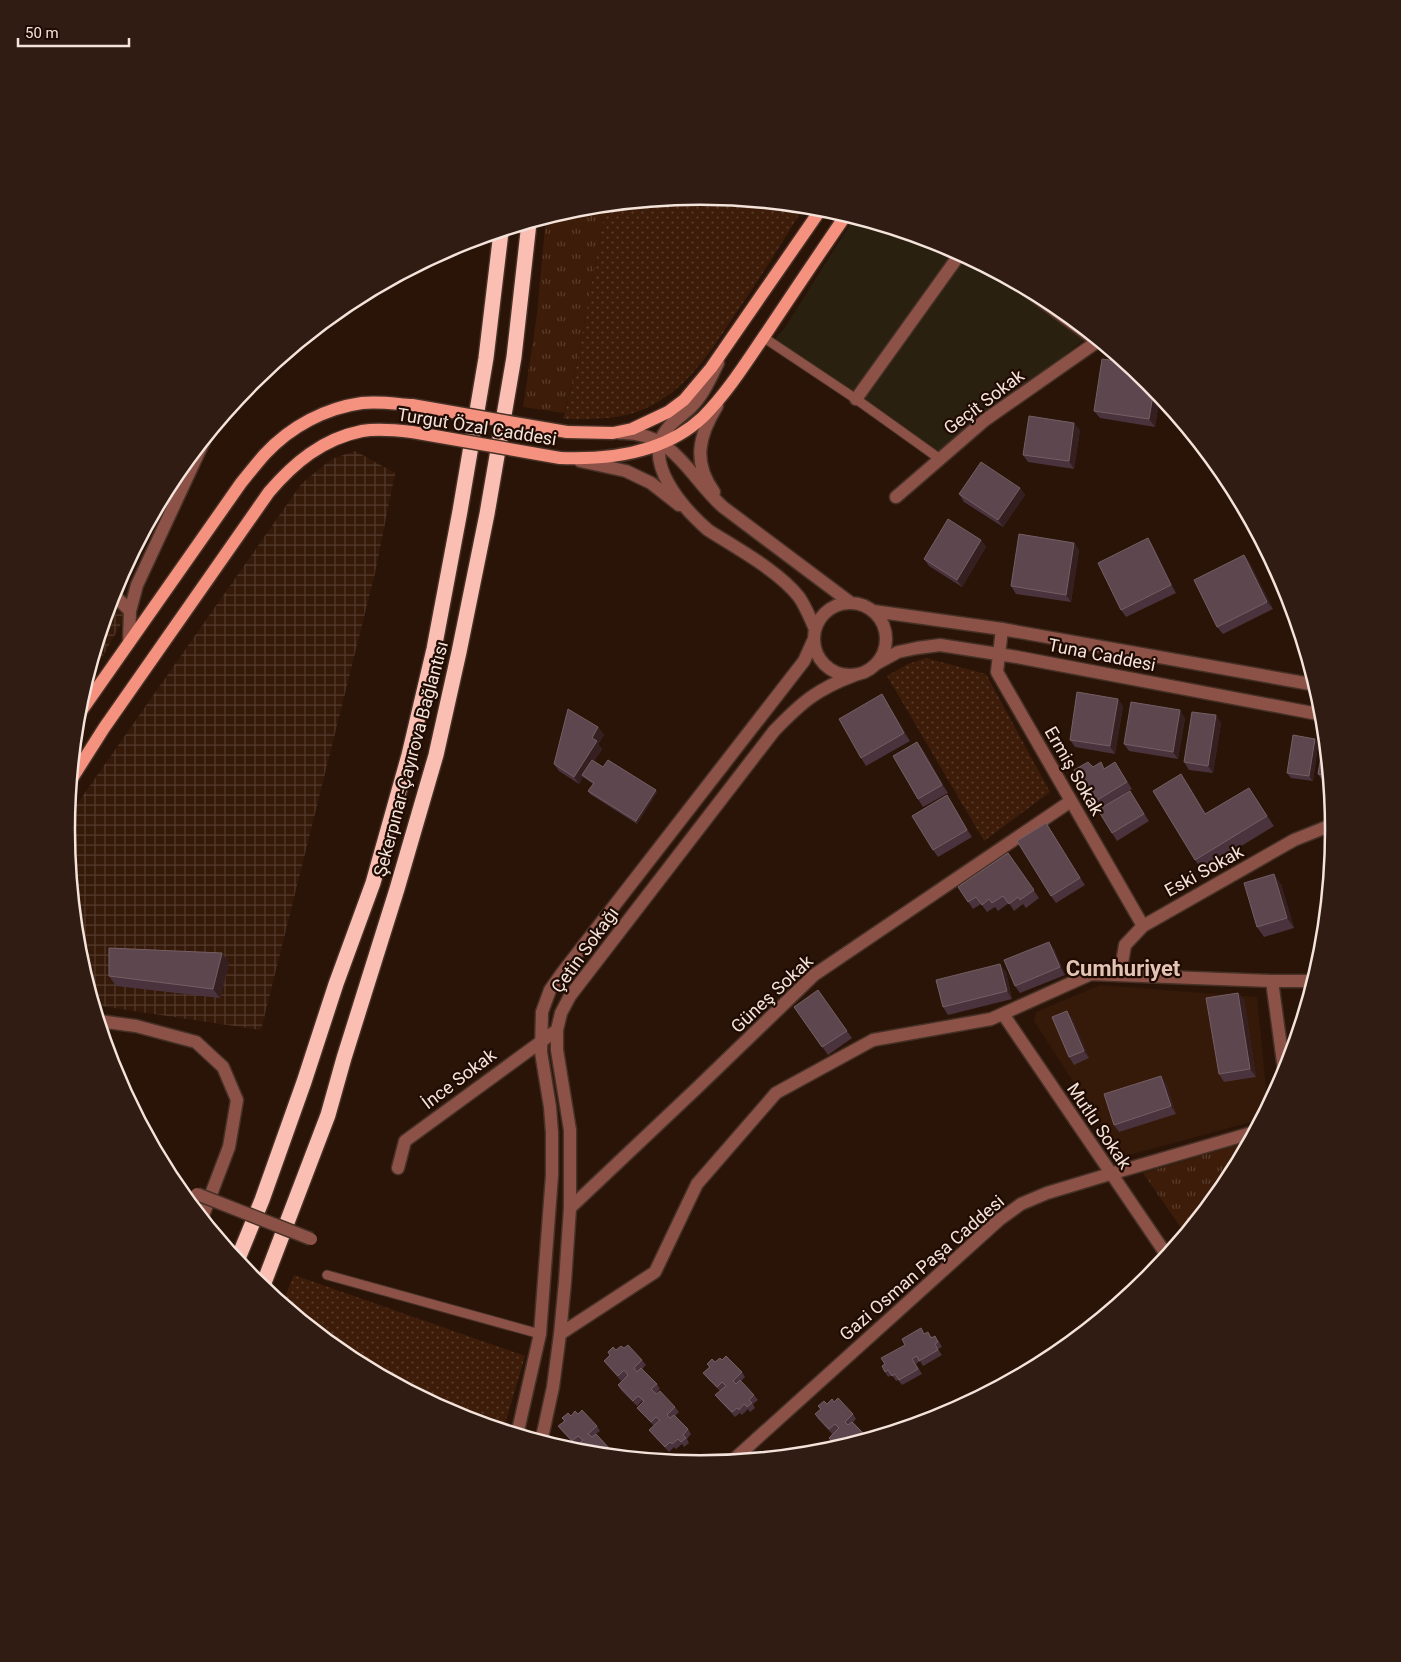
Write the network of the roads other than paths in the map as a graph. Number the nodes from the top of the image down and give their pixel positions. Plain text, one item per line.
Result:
1 (815, 217) edge
2 (842, 222) edge
3 (528, 230) edge
4 (500, 239) edge
5 (956, 260) edge
6 (763, 337) junction
7 (1093, 345) edge
8 (724, 349) junction
9 (732, 382) junction
10 (856, 399) junction
11 (613, 433) junction
12 (661, 443) junction
13 (560, 458) junction
14 (940, 459) junction
15 (193, 466) edge
16 (896, 497) dead end
17 (736, 516) junction
18 (698, 521) junction
19 (120, 601) edge
20 (851, 603) junction
21 (130, 611) junction
22 (873, 611) junction
23 (1002, 629) junction
24 (814, 635) junction
25 (130, 642) junction
26 (999, 654) junction
27 (876, 664) junction
28 (855, 675) junction
29 (1308, 684) edge
30 (89, 702) edge
31 (1315, 713) edge
32 (78, 769) edge
33 (1071, 801) junction
34 (1326, 827) edge
35 (1143, 926) junction
36 (1120, 975) junction
37 (1272, 981) junction
38 (1308, 981) edge
39 (1003, 1014) junction
40 (105, 1022) edge
41 (557, 1030) junction
42 (541, 1041) junction
43 (1283, 1059) edge
44 (1247, 1134) edge
45 (398, 1168) dead end
46 (1110, 1174) junction
47 (197, 1194) dead end
48 (570, 1208) junction
49 (204, 1212) edge
50 (311, 1240) dead end
51 (1164, 1251) edge
52 (240, 1254) edge
53 (327, 1275) dead end
54 (265, 1280) edge
55 (540, 1334) junction
56 (560, 1334) junction
57 (518, 1429) edge
58 (542, 1436) edge
59 (739, 1455) edge

1 - 8 main road, Turgut Özal Caddesi
2 - 6 main road, Turgut Özal Caddesi
3 - 54 highway, Şekerpınar-Çayırova Bağlantısı
4 - 52 highway, Şekerpınar-Çayırova Bağlantısı
5 - 10 street
6 - 9 main road, Turgut Özal Caddesi
6 - 10 lane
7 - 14 street, Geçit Sokak
8 - 11 main road, Turgut Özal Caddesi
8 - 12 street
9 - 12 main road, Turgut Özal Caddesi
9 - 17 street
10 - 14 lane
11 - 12 street
11 - 25 main road, Turgut Özal Caddesi, bridge
12 - 13 main road, Turgut Özal Caddesi
12 - 17 street
12 - 18 street
13 - 18 street
13 - 32 main road, Turgut Özal Caddesi, bridge
14 - 16 street, Geçit Sokak
15 - 21 street
17 - 20 street
18 - 24 street
19 - 21 street
20 - 22 street
20 - 24 street
21 - 25 street
22 - 23 street, Tuna Caddesi
22 - 27 street
23 - 26 street, Ermiş Sokak
23 - 29 street, Tuna Caddesi
24 - 28 street
24 - 42 street
25 - 30 main road, Turgut Özal Caddesi
26 - 27 street, Tuna Caddesi
26 - 31 street, Tuna Caddesi
26 - 33 street, Ermiş Sokak
27 - 28 street
28 - 41 street, Çetin Sokağı
33 - 35 street, Ermiş Sokak
33 - 48 street, Güneş Sokak
34 - 35 street, Eski Sokak
35 - 36 street, Eski Sokak
36 - 37 street
36 - 39 street
37 - 38 street
37 - 43 street
39 - 46 street, Mutlu Sokak
39 - 56 street
40 - 49 street
41 - 42 street, İnce Sokak
41 - 48 street, Çetin Sokağı
42 - 45 street, İnce Sokak
42 - 55 street
44 - 46 street, Gazi Osman Paşa Caddesi
46 - 51 street, Mutlu Sokak
46 - 59 street, Gazi Osman Paşa Caddesi
47 - 50 street, bridge
48 - 56 street, Çetin Sokağı
53 - 55 lane
55 - 57 street
56 - 58 street, Çetin Sokağı

